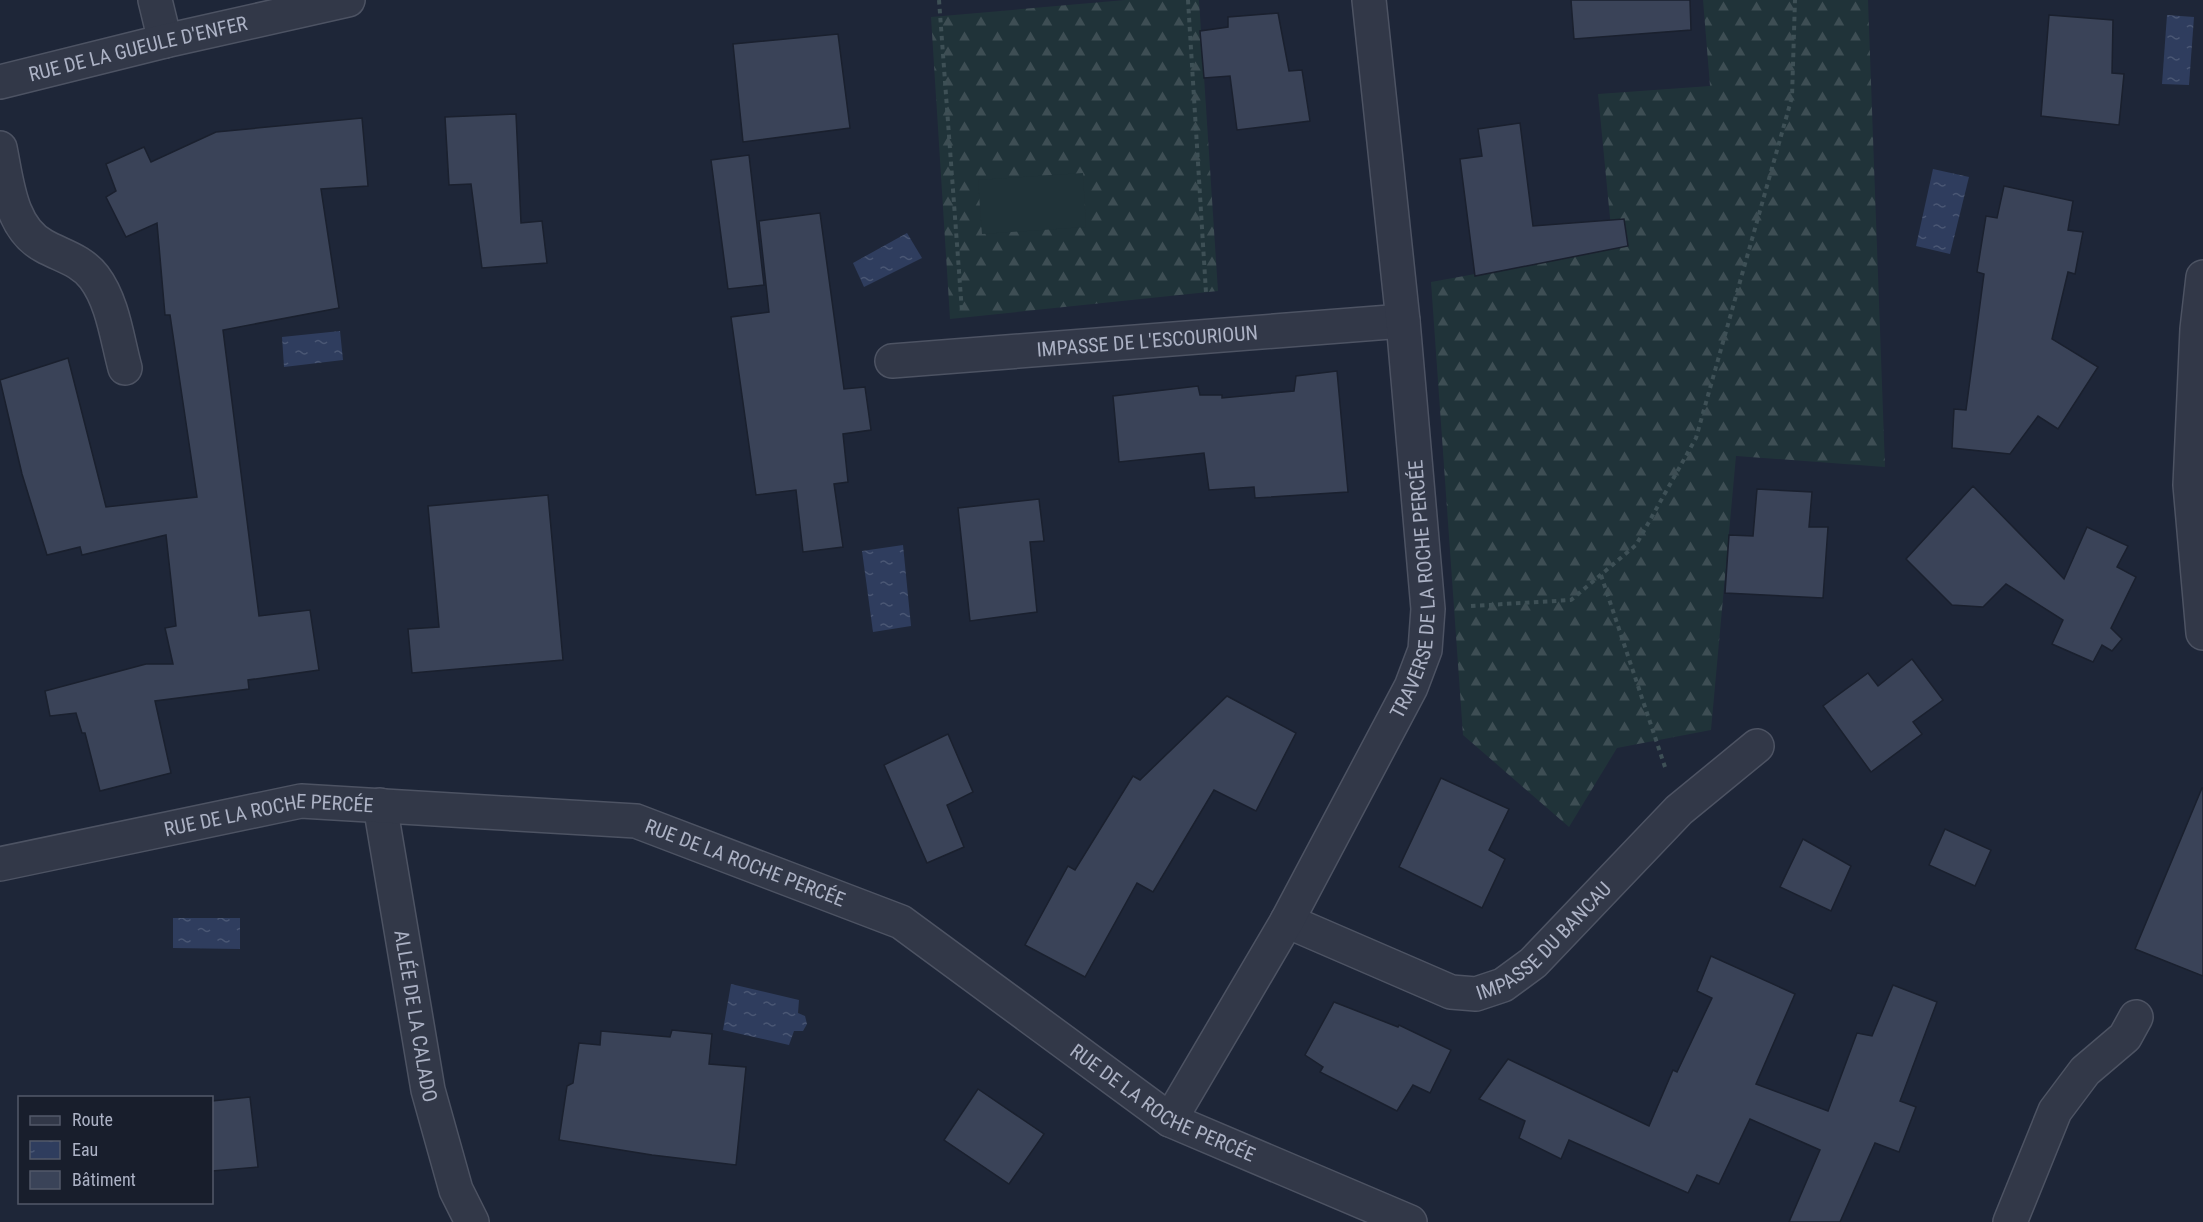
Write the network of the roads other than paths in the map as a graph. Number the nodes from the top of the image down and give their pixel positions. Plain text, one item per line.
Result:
1 (156, 0) edge
2 (348, 0) edge
3 (1369, 0) edge
4 (165, 40) junction
5 (0, 82) edge
6 (0, 148) edge
7 (2203, 277) edge
8 (1403, 321) junction
9 (892, 361) dead end
10 (125, 368) dead end
11 (2203, 633) edge
12 (1757, 746) dead end
13 (380, 805) junction
14 (0, 864) edge
15 (1287, 921) junction
16 (2136, 1017) dead end
17 (1170, 1120) junction
18 (472, 1222) edge
19 (1410, 1222) edge
20 (2010, 1222) edge

1 - 4 street
2 - 4 street, RUE DE LA GUEULE D'ENFER
3 - 8 street, TRAVERSE DE LA ROCHE PERCÉE
4 - 5 street, RUE DE LA GUEULE D'ENFER
6 - 10 street
7 - 11 street
8 - 9 street, IMPASSE DE L'ESCOURIOUN
8 - 15 street, TRAVERSE DE LA ROCHE PERCÉE
12 - 15 street, IMPASSE DU BANCAU
13 - 14 street, RUE DE LA ROCHE PERCÉE
13 - 17 street, RUE DE LA ROCHE PERCÉE
13 - 18 street, ALLÉE DE LA CALADO
15 - 17 street, TRAVERSE DE LA ROCHE PERCÉE
16 - 20 street
17 - 19 street, RUE DE LA ROCHE PERCÉE

